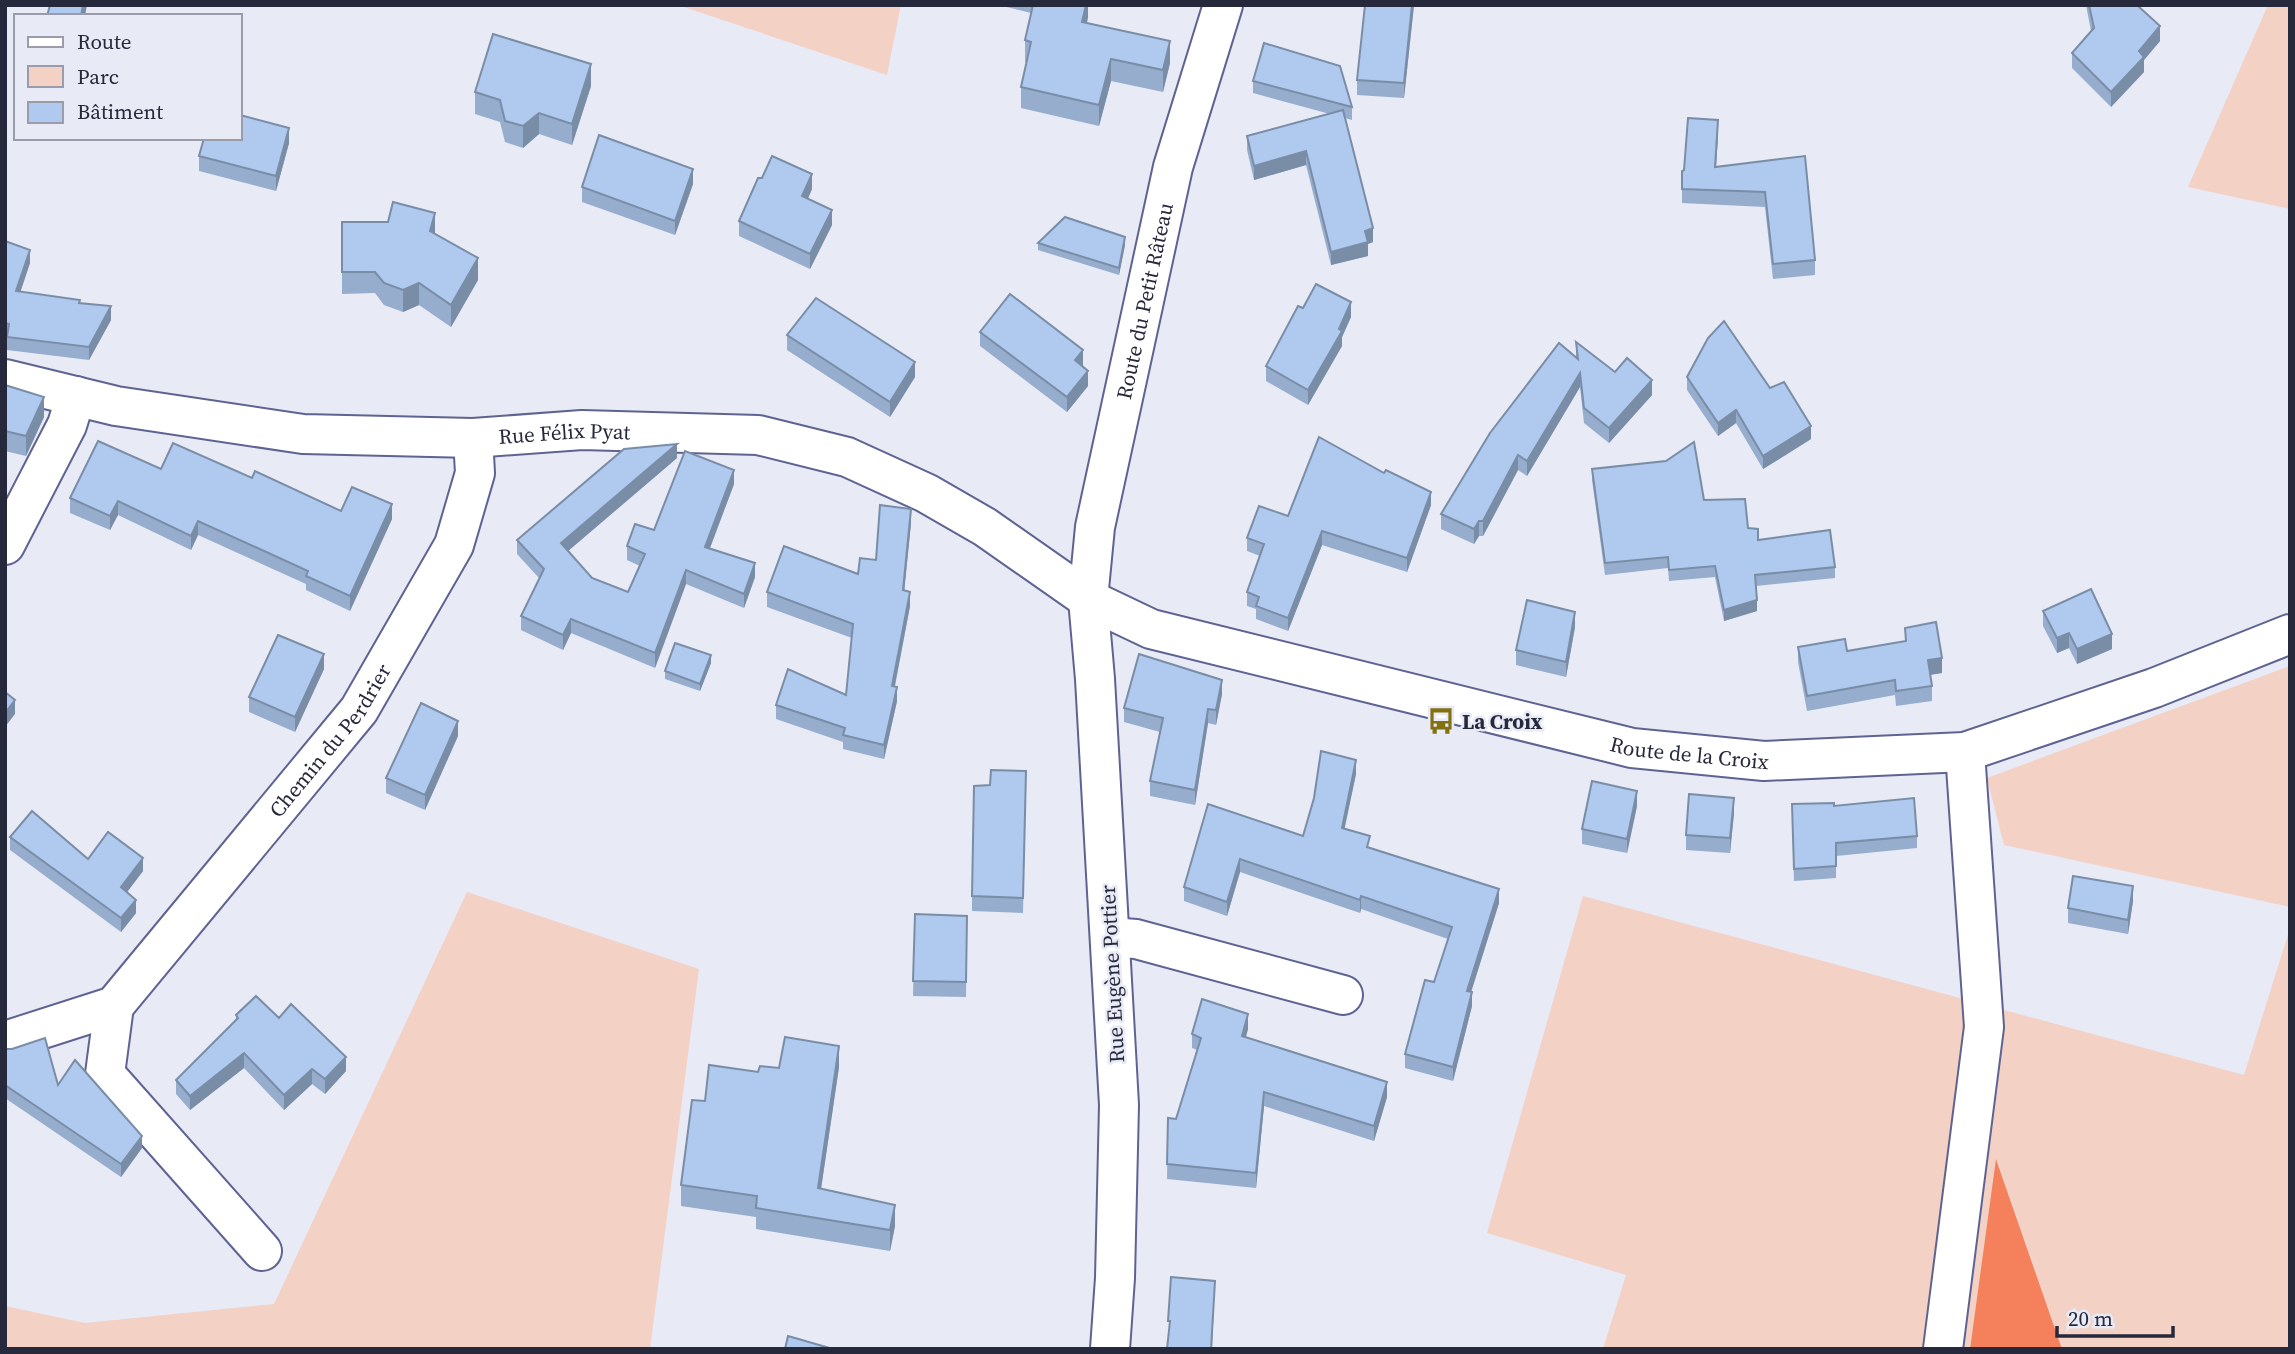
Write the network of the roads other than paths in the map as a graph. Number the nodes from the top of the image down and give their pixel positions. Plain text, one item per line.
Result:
1 (1223, 5) edge
2 (5, 379) edge
3 (76, 396) junction
4 (473, 438) junction
5 (5, 545) edge
6 (1088, 599) junction
7 (2290, 634) edge
8 (1965, 752) junction
9 (1110, 937) junction
10 (1343, 995) dead end
11 (114, 1006) junction
12 (5, 1041) edge
13 (262, 1251) dead end
14 (1110, 1349) edge
15 (1943, 1349) edge

1 - 6 street, Route du Petit Râteau
2 - 3 street, Rue Félix Pyat
3 - 4 street, Rue Félix Pyat
3 - 5 street
4 - 6 street, Rue Félix Pyat
4 - 11 street, Chemin du Perdrier
6 - 8 street, Route de la Croix
6 - 9 street, Rue Eugène Pottier
7 - 8 street, Route de la Croix
8 - 15 street
9 - 10 street
9 - 14 street, Rue Eugène Pottier
11 - 12 street
11 - 13 street

